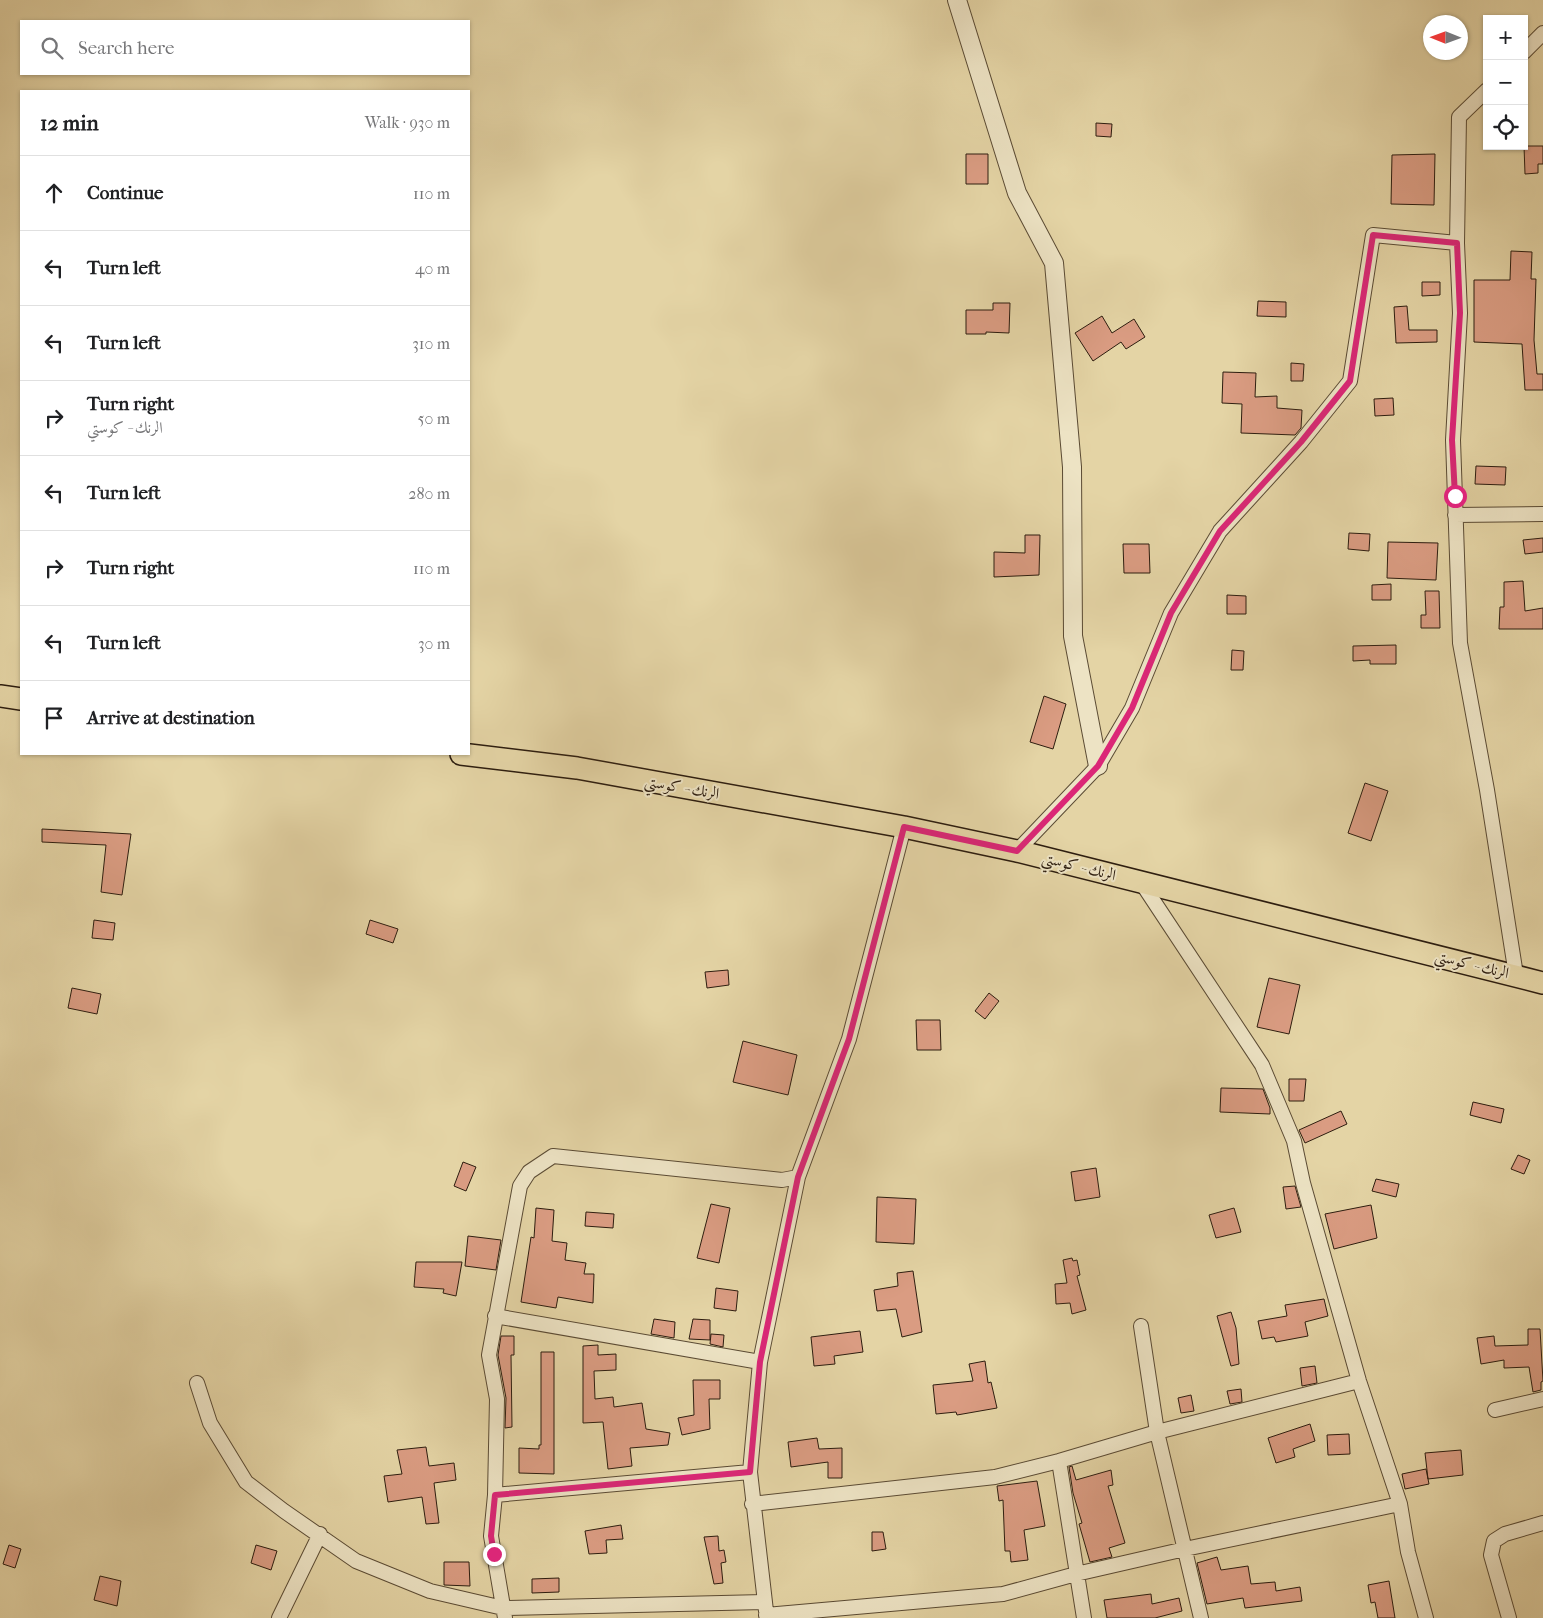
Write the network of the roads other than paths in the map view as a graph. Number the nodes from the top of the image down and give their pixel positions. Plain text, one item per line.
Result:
1 (957, 0) edge
2 (1543, 33) edge
3 (1528, 48) edge
4 (1483, 94) edge
5 (1457, 243) junction
6 (1543, 514) edge
7 (1455, 515) junction
8 (0, 696) edge
9 (20, 699) edge
10 (469, 755) edge
11 (1098, 766) junction
12 (904, 827) junction
13 (1017, 851) junction
14 (1140, 882) junction
15 (1516, 975) junction
16 (1543, 983) edge
17 (798, 1177) junction
18 (495, 1316) junction
19 (1141, 1326) dead end
20 (760, 1362) junction
21 (1359, 1381) junction
22 (197, 1383) dead end
23 (1543, 1399) edge
24 (1495, 1410) dead end
25 (1157, 1432) junction
26 (1059, 1462) junction
27 (750, 1472) junction
28 (495, 1495) junction
29 (752, 1504) junction
30 (1400, 1504) junction
31 (1543, 1523) edge
32 (320, 1534) junction
33 (1185, 1549) junction
34 (1076, 1574) junction
35 (766, 1612) edge
36 (504, 1613) edge
37 (279, 1618) edge
38 (1084, 1618) edge
39 (1201, 1618) edge
40 (1426, 1618) edge
41 (1509, 1618) edge

1 - 11 street
2 - 3 street
4 - 5 street
5 - 7 street
5 - 11 street
6 - 7 street
7 - 15 street
8 - 9 main road
10 - 12 main road, الرنك - كوستي
11 - 13 street
12 - 13 main road, الرنك - كوستي
12 - 17 street
13 - 14 main road, الرنك - كوستي
14 - 15 main road, الرنك - كوستي
14 - 21 street
15 - 16 main road, الرنك - كوستي
17 - 18 street
17 - 20 street
18 - 20 street
18 - 28 street
19 - 25 street
20 - 27 street
21 - 25 street
21 - 30 street
22 - 32 street
23 - 24 street
25 - 26 street
25 - 33 street
26 - 29 street
26 - 34 street
27 - 28 street
27 - 29 street
28 - 36 street
29 - 35 street
30 - 33 street
30 - 40 street
31 - 41 street
32 - 36 street
32 - 37 street
33 - 34 street
33 - 39 street
34 - 35 street
34 - 38 street
35 - 36 street

